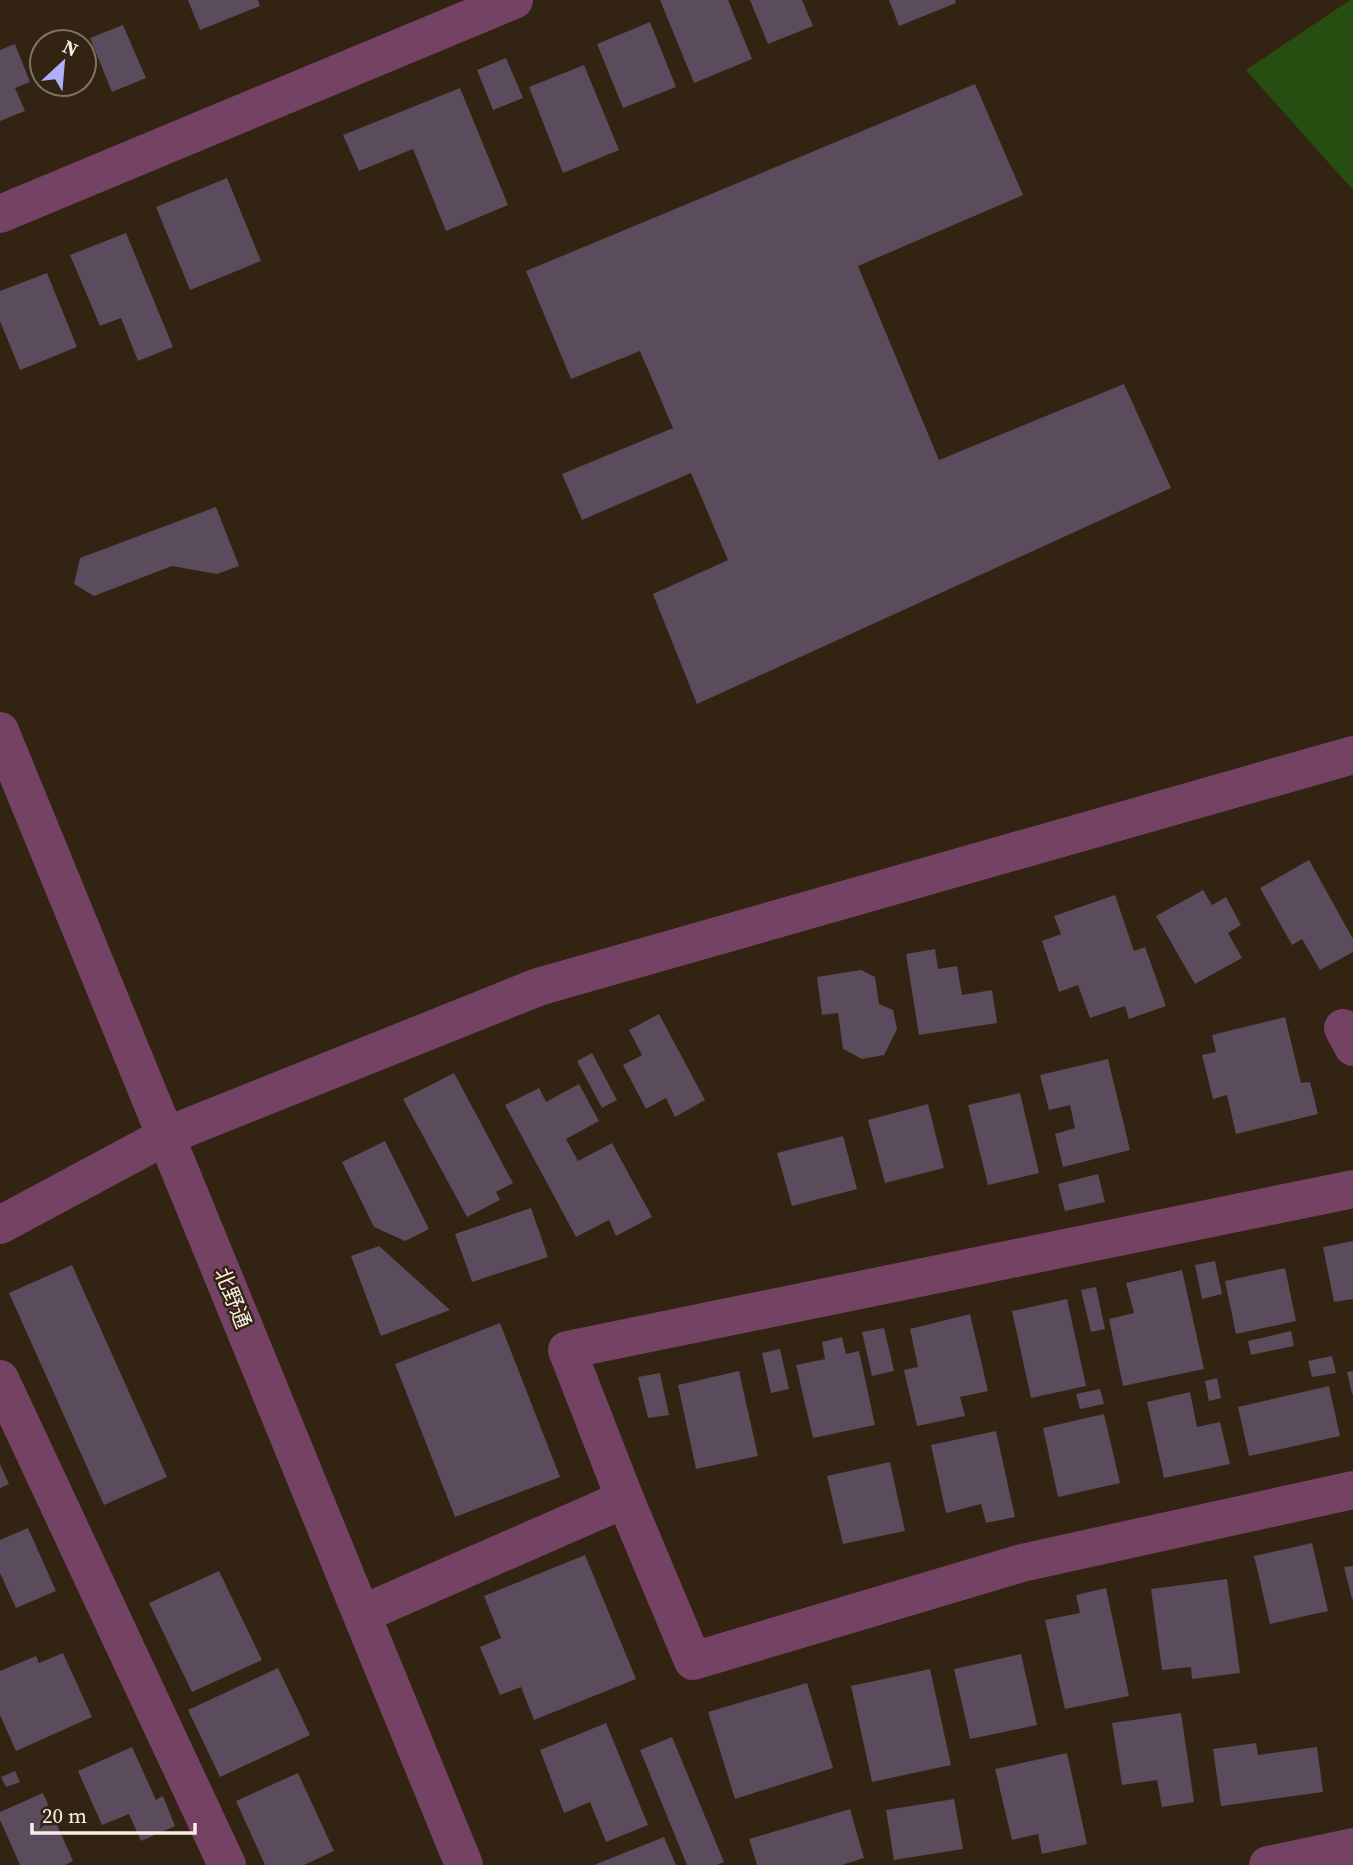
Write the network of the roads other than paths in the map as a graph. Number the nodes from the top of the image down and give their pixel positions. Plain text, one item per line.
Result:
1 (514, 0) edge
2 (0, 214) edge
3 (0, 731) edge
4 (1353, 755) edge
5 (166, 1136) junction
6 (1353, 1189) edge
7 (0, 1225) edge
8 (0, 1379) edge
9 (1353, 1490) edge
10 (625, 1499) junction
11 (362, 1614) junction
12 (1353, 1847) edge
13 (218, 1862) edge
14 (464, 1865) edge
15 (1268, 1865) edge

1 - 2 street
3 - 5 street, 北野通
4 - 5 street
5 - 7 street
5 - 11 street, 北野通
6 - 10 street
8 - 13 street
9 - 10 street
10 - 11 street
11 - 14 street, 北野通
12 - 15 street

